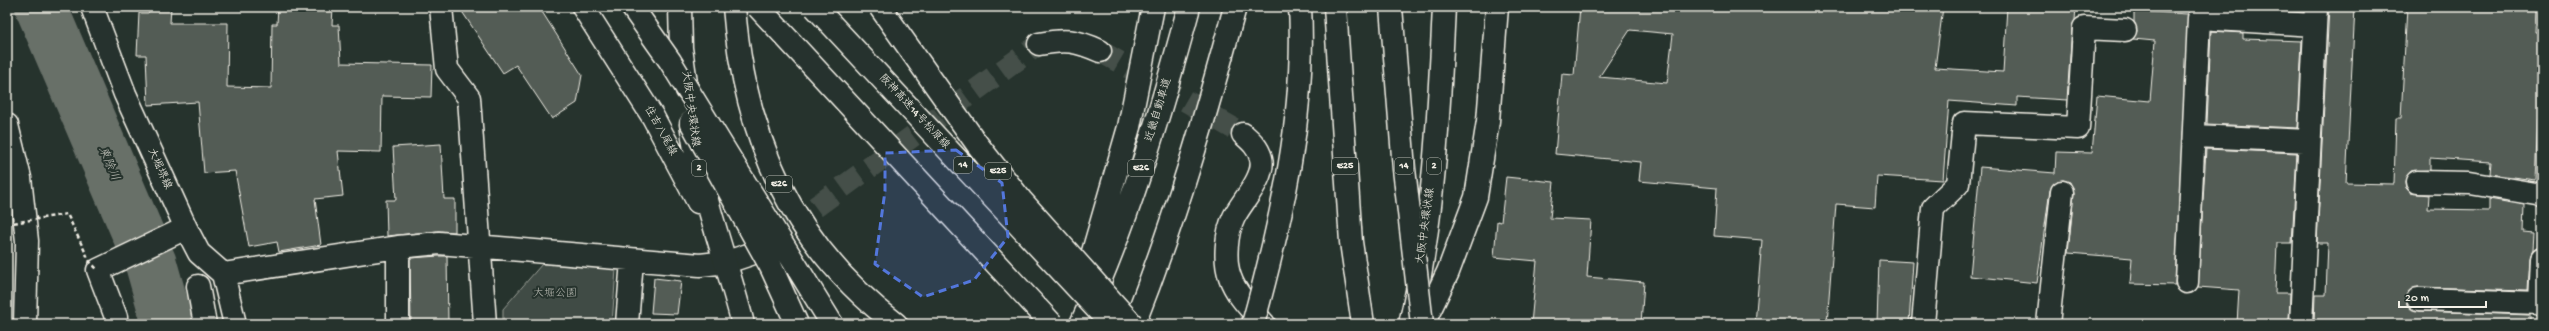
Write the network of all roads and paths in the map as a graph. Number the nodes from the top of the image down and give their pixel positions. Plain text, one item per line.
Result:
1 (92, 7) edge
2 (441, 7) edge
3 (583, 7) edge
4 (626, 7) edge
5 (632, 7) edge
6 (680, 7) edge
7 (734, 7) edge
8 (758, 7) edge
9 (814, 7) edge
10 (880, 7) edge
11 (1153, 7) edge
12 (1189, 7) edge
13 (1235, 7) edge
14 (1300, 7) edge
15 (1336, 7) edge
16 (1392, 7) edge
17 (1444, 7) edge
18 (1496, 7) edge
19 (2316, 16) edge
20 (2125, 30) dead end
21 (1039, 44) tunnel mouth
22 (1100, 52) tunnel mouth
23 (7, 125) edge
24 (1243, 134) tunnel mouth
25 (2194, 136) junction
26 (2309, 141) junction
27 (2417, 182) dead end
28 (2062, 192) dead end
29 (2542, 195) edge
30 (7, 224) edge
31 (186, 228) junction
32 (481, 246) junction
33 (398, 247) junction
34 (751, 254) tunnel mouth
35 (2542, 258) edge
36 (632, 260) junction
37 (727, 262) junction
38 (98, 270) junction
39 (223, 274) junction
40 (2187, 282) dead end
41 (198, 286) dead end
42 (2418, 299) dead end
43 (2541, 304) edge
44 (1111, 323) edge
45 (25, 324) edge
46 (116, 324) edge
47 (205, 324) edge
48 (235, 324) edge
49 (398, 324) edge
50 (485, 324) edge
51 (627, 324) edge
52 (743, 324) edge
53 (797, 324) edge
54 (832, 324) edge
55 (896, 324) edge
56 (1052, 324) edge
57 (1072, 324) edge
58 (1081, 324) edge
59 (1133, 324) edge
60 (1253, 324) edge
61 (1264, 324) edge
62 (1363, 324) edge
63 (1410, 324) edge
64 (1423, 324) edge
65 (1923, 324) edge
66 (2048, 324) edge
67 (2300, 324) edge

1 - 31 main road, 大堀堺線
2 - 32 main road
3 - 37 main road, 住吉八尾線
4 - 53 main road, bridge
5 - 54 main road, bridge
6 - 37 main road, 大阪中央環状線 / 2
7 - 55 main road, E26
8 - 56 main road, bridge
9 - 44 main road, 阪神高速14号松原線 / 14, bridge
10 - 59 main road, E25, bridge
11 - 57 main road
12 - 58 main road, 近畿自動車道 / E26
13 - 59 main road
14 - 60 main road, bridge
15 - 62 main road, E25
16 - 64 main road, 14, bridge
17 - 63 main road, 大阪中央環状線 / 2
18 - 64 main road
19 - 25 main road
19 - 26 main road
20 - 65 main road
21 - 22 main road
23 - 45 main road
24 - 61 main road
25 - 26 main road
25 - 40 main road
26 - 67 main road
27 - 29 main road
28 - 66 main road
30 - 38 path, bridge
31 - 38 main road
31 - 39 main road, 大堀堺線
32 - 33 main road
32 - 36 main road
32 - 50 main road
33 - 39 main road
33 - 49 main road
34 - 37 main road
35 - 43 main road
36 - 37 main road
36 - 51 main road
37 - 52 main road, 大阪中央環状線 / 2
38 - 46 main road
39 - 48 main road
41 - 47 main road
42 - 43 main road

